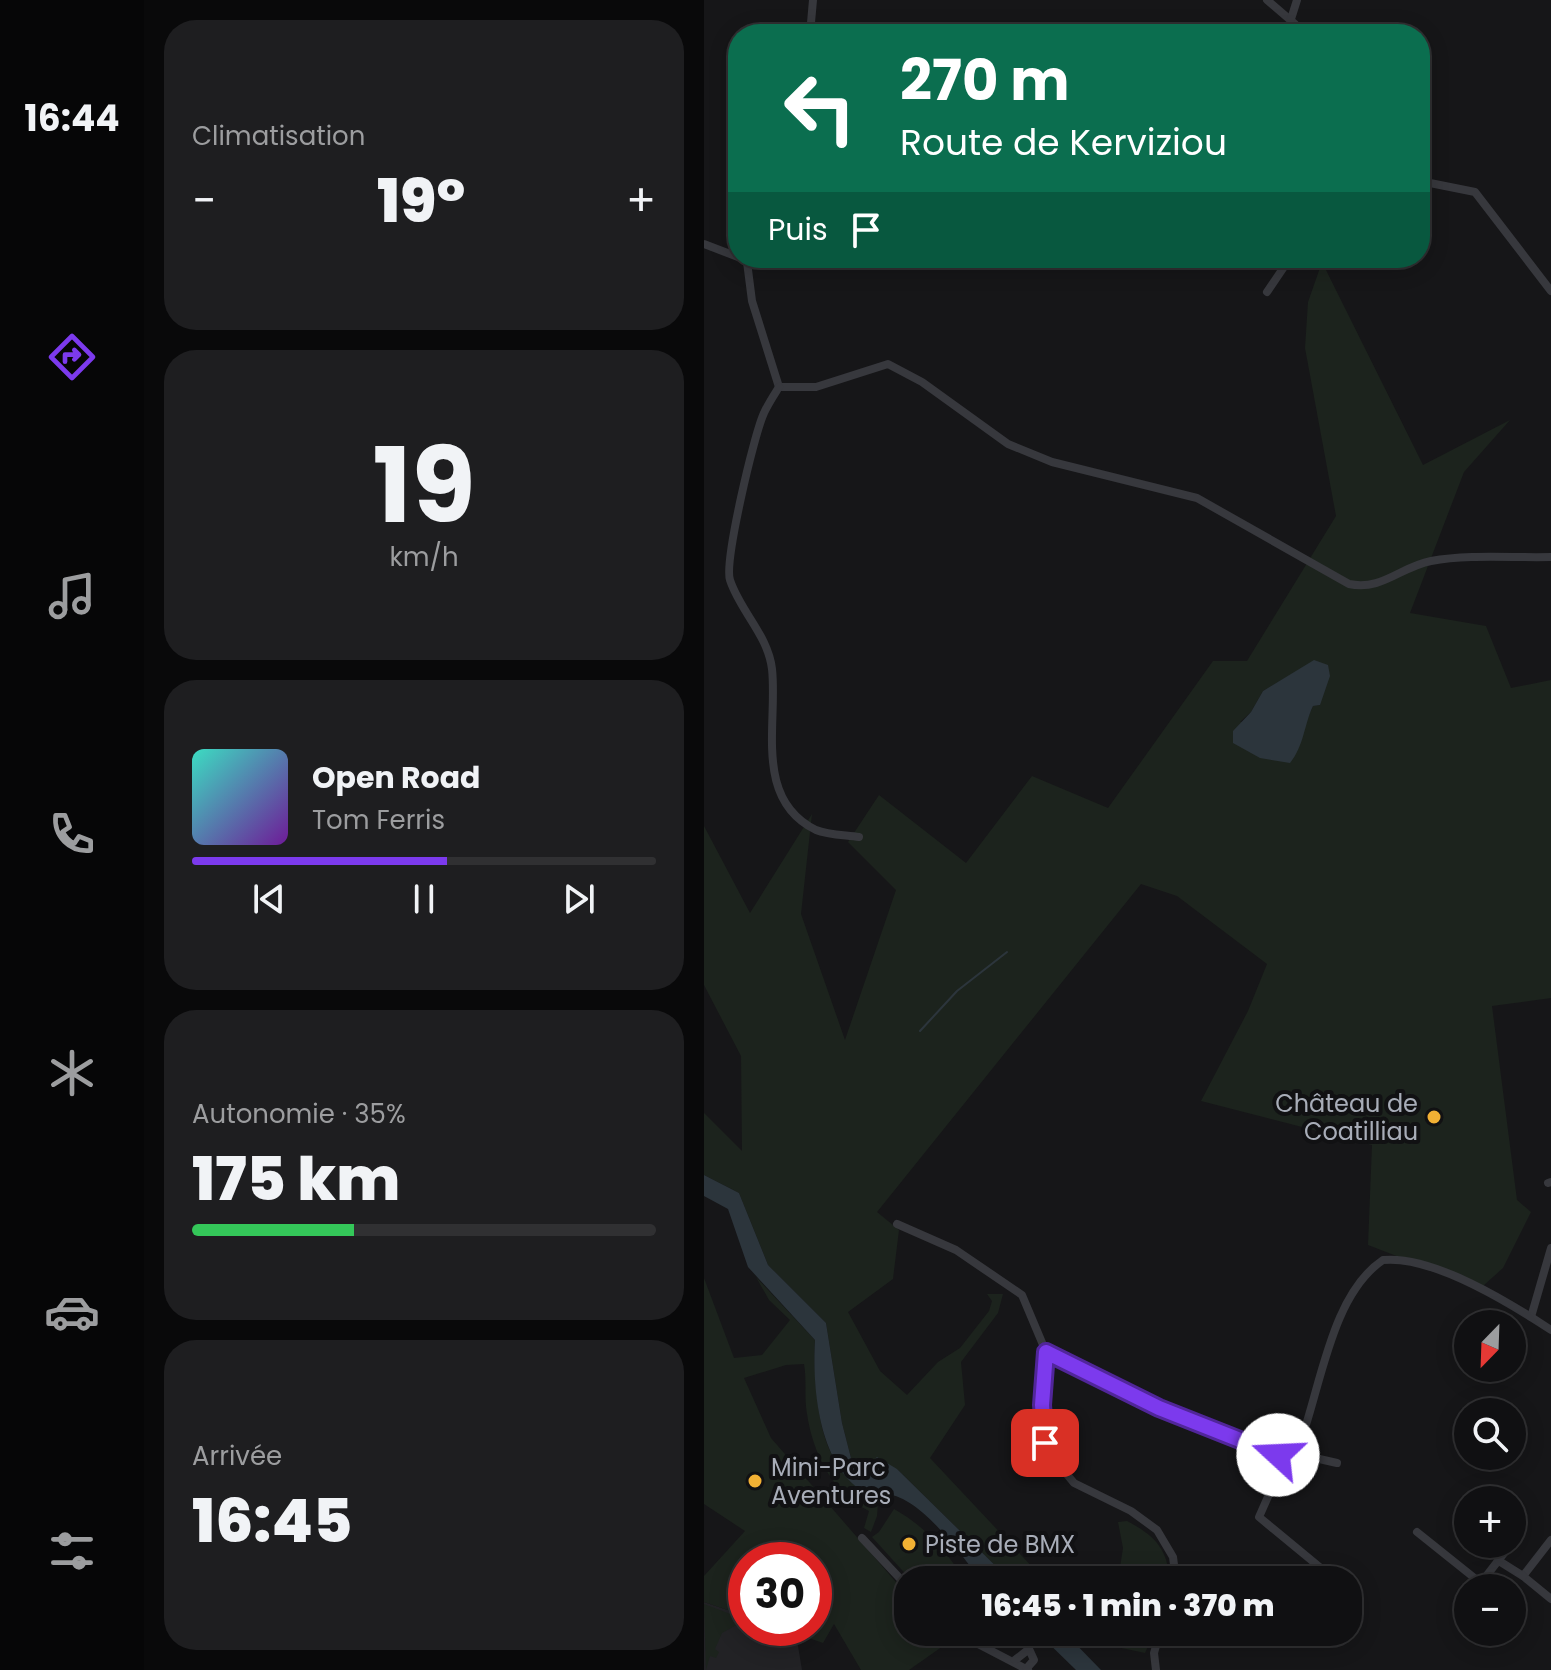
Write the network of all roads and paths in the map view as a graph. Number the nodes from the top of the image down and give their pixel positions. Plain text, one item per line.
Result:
1 (813, 0) edge
2 (1267, 0) edge
3 (1297, 0) edge
4 (1291, 19) junction
5 (811, 24) edge
6 (1294, 24) edge
7 (1430, 183) edge
8 (704, 244) edge
9 (728, 253) edge
10 (746, 268) edge
11 (1283, 268) edge
12 (1551, 291) edge
13 (1267, 292) dead end
14 (779, 387) junction
15 (1551, 557) edge
16 (859, 837) dead end
17 (897, 1224) dead end
18 (1551, 1248) edge
19 (1546, 1291) edge
20 (1531, 1317) junction
21 (1551, 1330) edge
22 (1046, 1352) junction
23 (1290, 1455) junction
24 (1337, 1463) dead end
25 (1417, 1532) dead end
26 (862, 1538) dead end
27 (1551, 1540) edge
28 (1501, 1558) edge
29 (1499, 1561) junction
30 (1174, 1566) edge
31 (1318, 1566) edge
32 (894, 1572) edge
33 (1520, 1574) edge
34 (1525, 1574) edge
35 (1526, 1578) edge
36 (1551, 1599) edge
37 (985, 1646) edge
38 (1156, 1646) edge
39 (1015, 1660) junction
40 (1027, 1669) edge
41 (1156, 1670) edge

1 - 5 street
2 - 4 street
3 - 4 street
4 - 6 street
7 - 12 street
8 - 9 street
10 - 14 street
11 - 13 street
14 - 15 street
14 - 16 street
17 - 22 street
18 - 19 street
19 - 20 street
20 - 21 street
20 - 23 street
22 - 23 street
22 - 30 street
23 - 24 street
23 - 31 street
25 - 29 street
26 - 32 street
27 - 34 street
28 - 29 street
29 - 33 street
35 - 36 street
37 - 39 street
38 - 41 street
39 - 40 street
39 - 40 street

